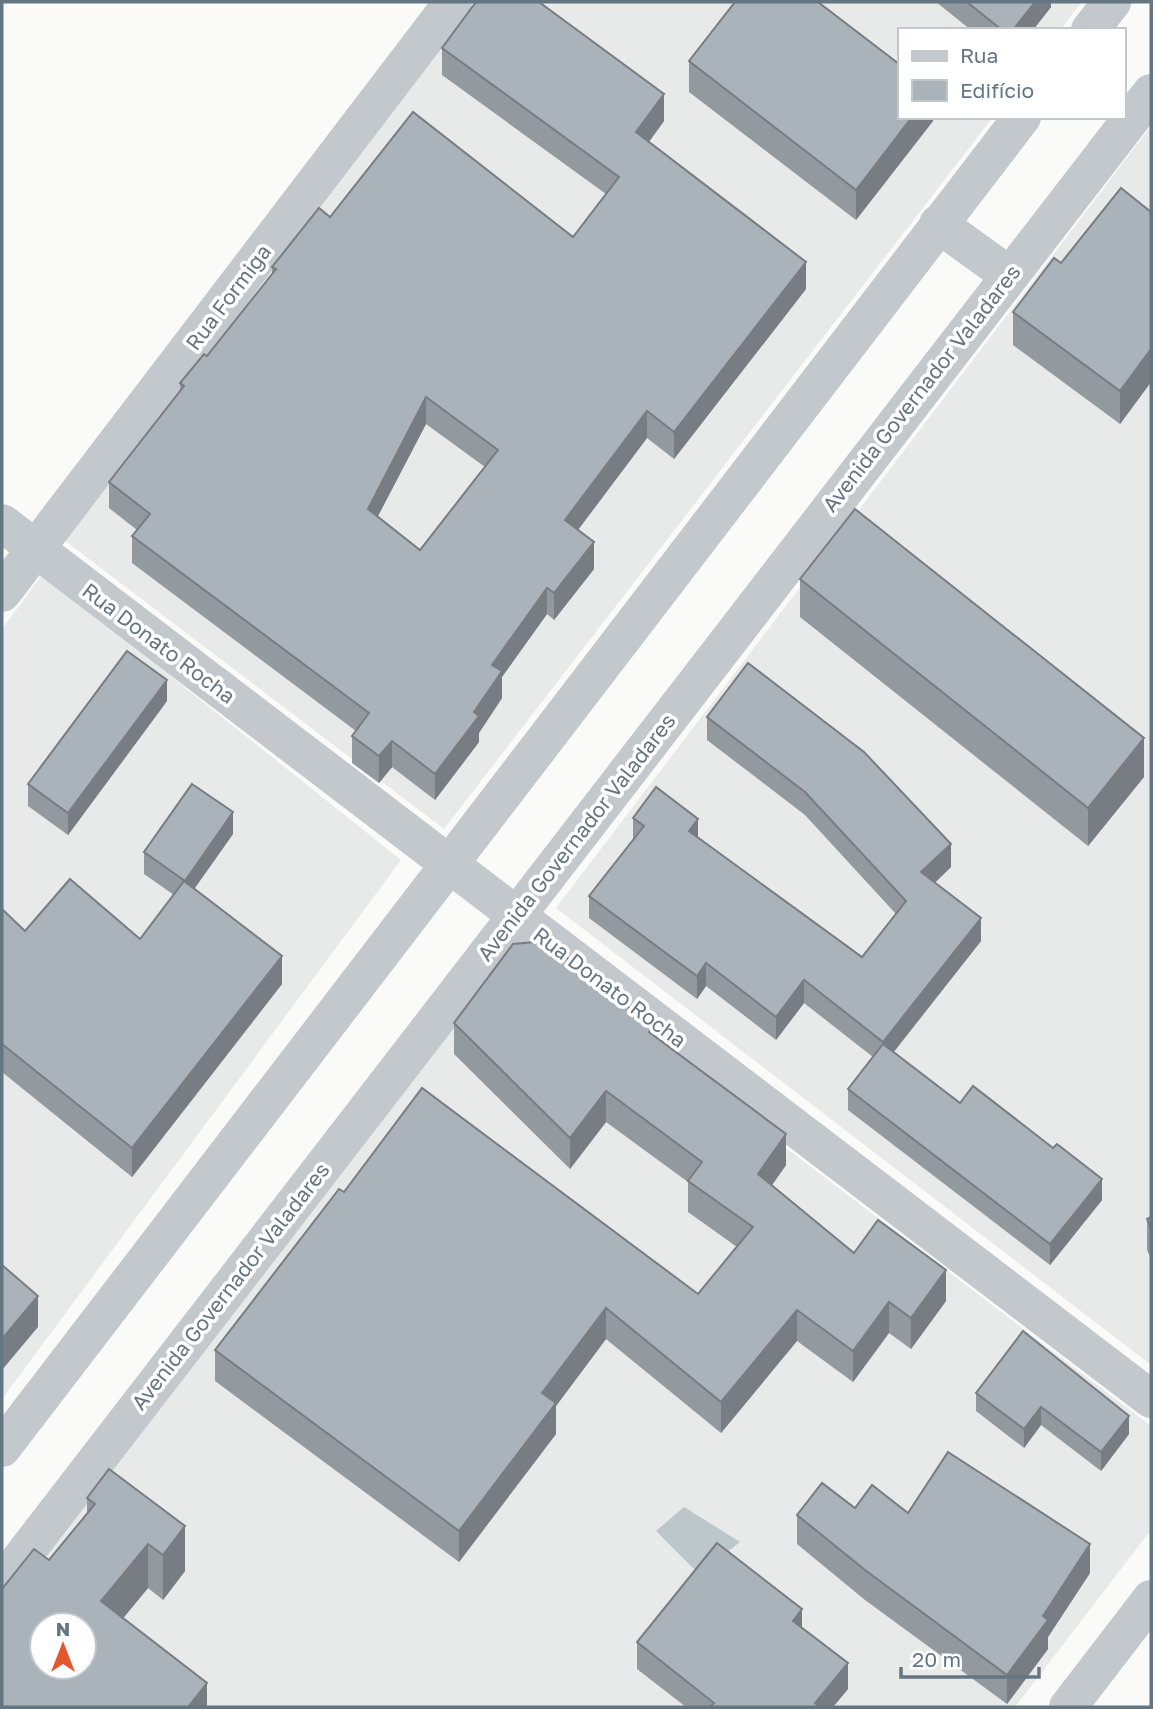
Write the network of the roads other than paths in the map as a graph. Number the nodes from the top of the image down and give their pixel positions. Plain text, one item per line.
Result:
1 (453, 2) edge
2 (1112, 2) edge
3 (1092, 28) edge
4 (1151, 93) edge
5 (1020, 119) edge
6 (938, 224) junction
7 (1009, 275) junction
8 (2, 523) edge
9 (35, 549) junction
10 (2, 593) edge
11 (449, 864) junction
12 (515, 915) junction
13 (1151, 1399) edge
14 (2, 1448) edge
15 (2, 1583) edge
16 (1151, 1599) edge
17 (1068, 1707) edge

1 - 9 street, Rua Formiga
2 - 3 street
4 - 7 street, Avenida Governador Valadares
5 - 6 street
6 - 7 street
6 - 11 street
7 - 12 street, Avenida Governador Valadares
8 - 9 street, Rua Donato Rocha
9 - 10 street, Rua Formiga
9 - 11 street, Rua Donato Rocha
11 - 12 street, Rua Donato Rocha
11 - 14 street
12 - 13 street, Rua Donato Rocha
12 - 15 street, Avenida Governador Valadares
16 - 17 street

